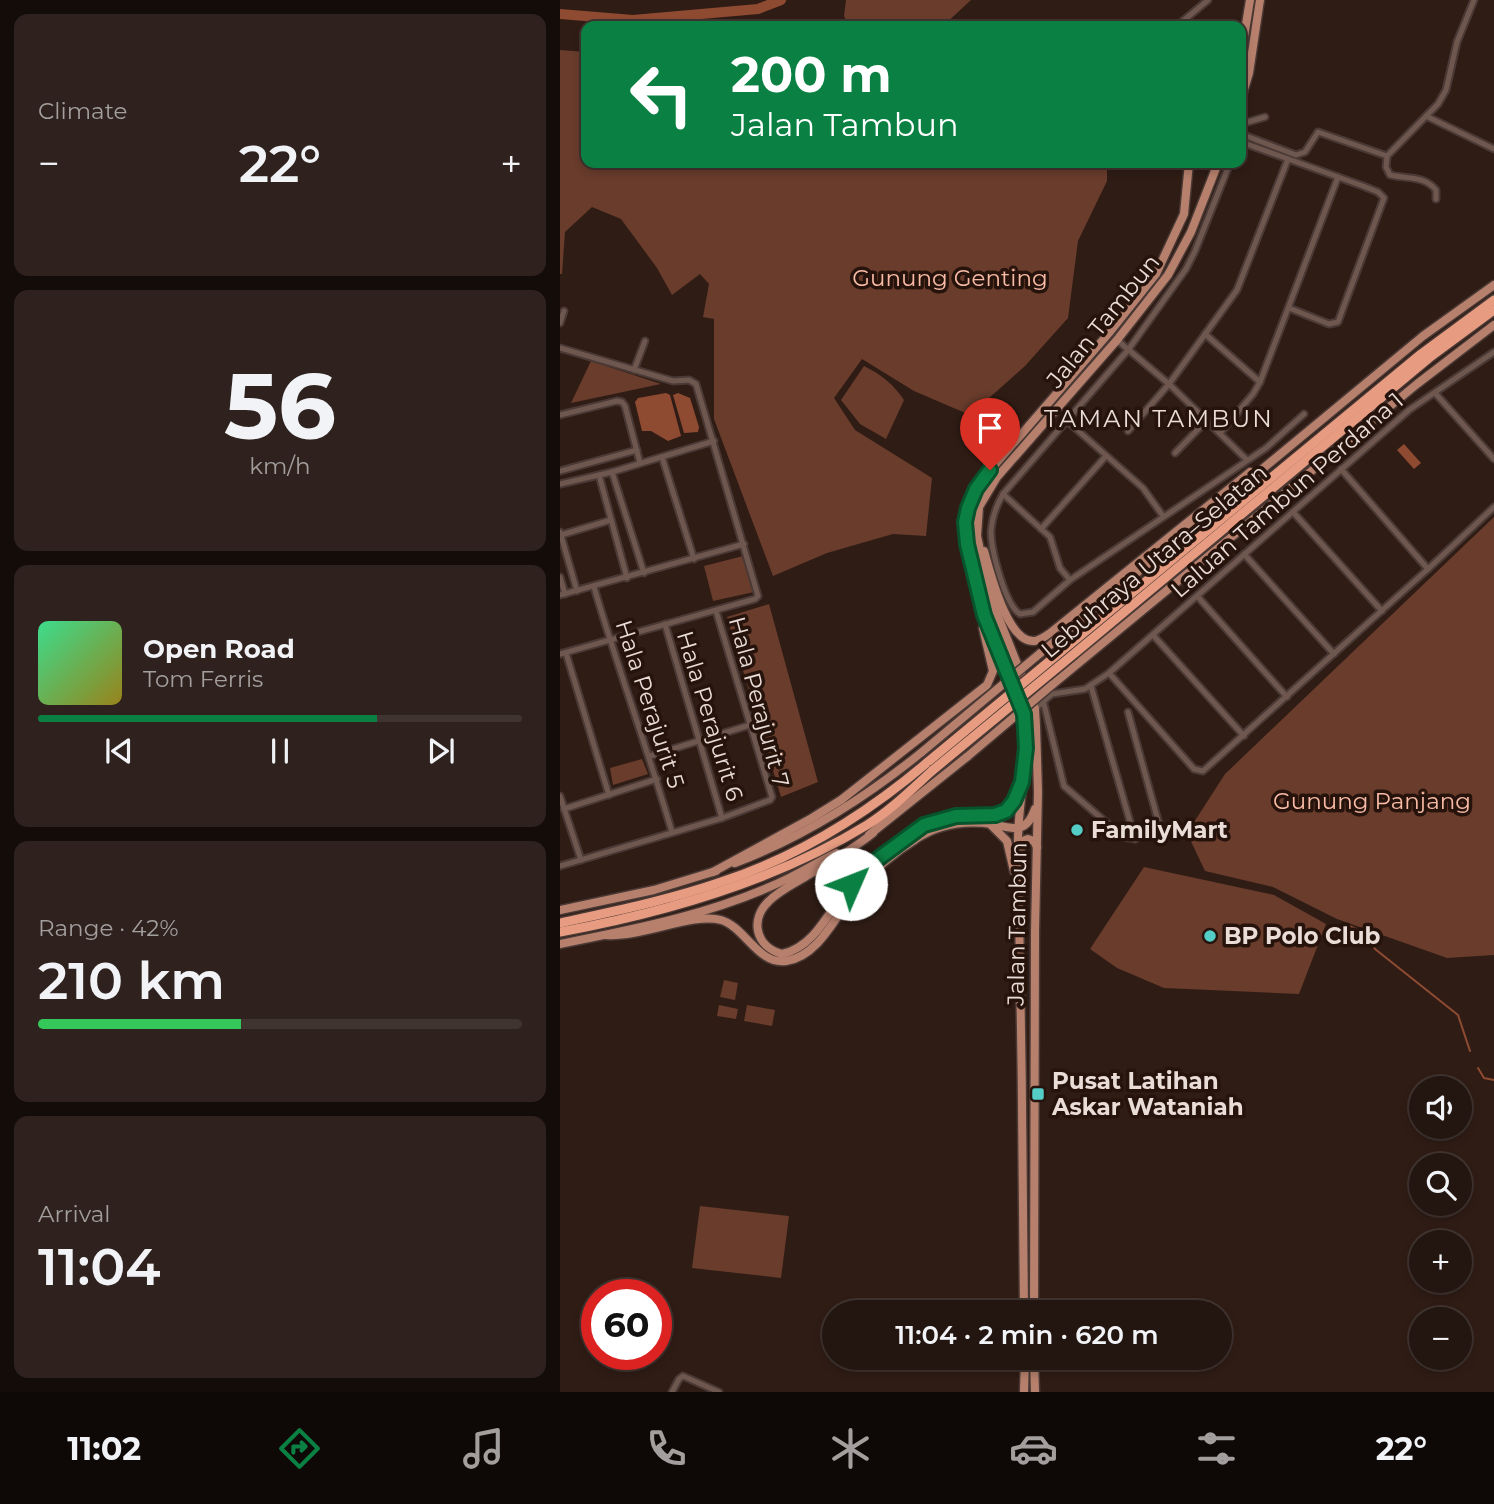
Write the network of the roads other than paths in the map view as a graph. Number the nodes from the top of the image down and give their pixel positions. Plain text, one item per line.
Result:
1 (1208, 0) edge
2 (1250, 0) edge
3 (1260, 0) edge
4 (1474, 0) edge
5 (1183, 21) edge
6 (1246, 24) edge
7 (1246, 81) edge
8 (1426, 116) junction
9 (1265, 117) dead end
10 (1246, 123) edge
11 (1246, 136) edge
12 (1246, 144) edge
13 (1494, 149) edge
14 (1387, 156) junction
15 (1288, 159) junction
16 (1189, 168) edge
17 (1212, 168) edge
18 (1216, 168) edge
19 (1228, 168) edge
20 (1338, 177) junction
21 (1212, 179) junction
22 (1436, 199) dead end
23 (1494, 285) edge
24 (1494, 300) edge
25 (1289, 308) junction
26 (1494, 310) edge
27 (564, 311) dead end
28 (560, 323) edge
29 (1494, 324) edge
30 (1205, 334) junction
31 (1117, 340) junction
32 (645, 341) dead end
33 (560, 348) edge
34 (1128, 350) junction
35 (1493, 354) edge
36 (634, 370) junction
37 (1260, 382) junction
38 (1169, 384) junction
39 (1435, 393) junction
40 (1304, 414) dead end
41 (560, 415) edge
42 (1207, 419) junction
43 (1066, 421) junction
44 (1128, 431) dead end
45 (1221, 432) junction
46 (714, 441) junction
47 (1296, 441) junction
48 (637, 450) junction
49 (1175, 453) dead end
50 (1106, 456) junction
51 (662, 457) junction
52 (1494, 459) edge
53 (1247, 460) junction
54 (640, 463) junction
55 (1341, 469) junction
56 (560, 471) edge
57 (612, 472) junction
58 (599, 475) junction
59 (560, 484) edge
60 (1003, 494) junction
61 (1494, 507) edge
62 (1293, 512) junction
63 (1163, 516) junction
64 (611, 520) junction
65 (1041, 529) junction
66 (561, 533) edge
67 (976, 536) junction
68 (744, 544) junction
69 (1244, 554) junction
70 (694, 559) junction
71 (1428, 569) junction
72 (644, 573) junction
73 (560, 577) edge
74 (627, 578) junction
75 (1070, 580) junction
76 (594, 587) junction
77 (577, 591) junction
78 (562, 595) edge
79 (1198, 597) junction
80 (716, 611) junction
81 (1382, 611) junction
82 (984, 615) junction
83 (665, 624) junction
84 (1153, 635) junction
85 (609, 640) junction
86 (1072, 649) junction
87 (563, 654) edge
88 (1334, 654) junction
89 (1109, 673) junction
90 (1091, 685) junction
91 (1287, 697) junction
92 (1043, 700) junction
93 (1035, 709) junction
94 (1128, 712) dead end
95 (750, 725) junction
96 (1244, 736) junction
97 (700, 741) junction
98 (650, 756) junction
99 (931, 766) junction
100 (657, 779) junction
101 (1022, 782) junction
102 (1038, 793) junction
103 (609, 794) junction
104 (560, 796) edge
105 (768, 803) joint
106 (564, 809) junction
107 (722, 818) junction
108 (990, 824) junction
109 (1017, 828) junction
110 (672, 832) junction
111 (873, 833) junction
112 (1135, 839) junction
113 (1037, 847) junction
114 (581, 860) junction
115 (1018, 861) junction
116 (560, 866) edge
117 (713, 872) junction
118 (1020, 905) junction
119 (560, 910) edge
120 (560, 923) edge
121 (560, 932) edge
122 (606, 935) junction
123 (560, 944) edge
124 (1035, 1002) junction
125 (1023, 1050) junction
126 (1034, 1094) junction
127 (1024, 1300) edge
128 (1034, 1300) edge
129 (1025, 1370) edge
130 (1034, 1370) edge
131 (672, 1392) edge
132 (719, 1392) edge
133 (1024, 1392) edge
134 (1035, 1392) edge

1 - 5 street
2 - 6 main road
3 - 7 main road
4 - 8 street
8 - 13 street
8 - 14 street
9 - 10 street
11 - 14 street
12 - 15 street
14 - 22 street
15 - 20 street
15 - 30 street
16 - 82 main road, Jalan Tambun
17 - 21 main road
18 - 21 main road, Jalan Tambun
19 - 34 street
20 - 25 street
20 - 25 street
21 - 31 main road, Jalan Tambun
23 - 47 main road
24 - 86 highway, Lebuhraya Utara–Selatan
25 - 37 street
26 - 86 highway, Lebuhraya Utara–Selatan
27 - 28 street
29 - 111 main road, bridge
30 - 37 street
30 - 38 street
31 - 34 street
31 - 67 main road, Jalan Tambun
32 - 36 street
33 - 36 street
34 - 38 street
34 - 43 street
35 - 39 street, Laluan Tambun Perdana 1
36 - 46 street
37 - 45 street
38 - 42 street
38 - 44 street
39 - 52 street
39 - 55 street, Laluan Tambun Perdana 1
40 - 53 street
41 - 48 street
42 - 45 street
42 - 49 street
43 - 50 street
43 - 60 street
45 - 53 street
46 - 51 street
46 - 68 street
47 - 67 main road
47 - 117 main road, bridge
48 - 54 street
48 - 56 street
50 - 63 street
50 - 65 street
51 - 54 street
51 - 70 street
53 - 63 street
54 - 57 street
55 - 62 street, Laluan Tambun Perdana 1
55 - 71 street
57 - 58 street
57 - 72 street
58 - 59 street
58 - 64 street
60 - 65 street
60 - 75 street
61 - 71 street
62 - 69 street, Laluan Tambun Perdana 1
62 - 81 street
63 - 75 street
64 - 66 street
64 - 74 street
65 - 75 street
66 - 77 street
67 - 93 main road, Jalan Tambun
68 - 70 street
68 - 80 street
69 - 79 street, Laluan Tambun Perdana 1
69 - 88 street
70 - 72 street
71 - 81 street
72 - 74 street
73 - 78 street
74 - 76 street
76 - 77 street
76 - 85 street, Hala Perajurit 5
77 - 78 street
79 - 84 street, Laluan Tambun Perdana 1
79 - 91 street
80 - 83 street
80 - 95 street, Hala Perajurit 7
81 - 88 street
82 - 101 main road, Jalan Tambun
82 - 117 main road
83 - 85 street
83 - 97 street, Hala Perajurit 6
84 - 89 street, Laluan Tambun Perdana 1
84 - 96 street
85 - 87 street
85 - 98 street, Hala Perajurit 5
86 - 99 highway, Lebuhraya Utara–Selatan, bridge
87 - 103 street
88 - 91 street
89 - 90 street, Laluan Tambun Perdana 1
89 - 96 street
90 - 92 street, Laluan Tambun Perdana 1
90 - 112 street
91 - 96 street
92 - 93 street
92 - 112 street
93 - 102 main road, Jalan Tambun
94 - 112 street
95 - 97 street
95 - 105 street, Hala Perajurit 7
97 - 98 street
97 - 107 street, Hala Perajurit 6
98 - 100 street, Hala Perajurit 5
99 - 120 highway, Lebuhraya Utara–Selatan
99 - 121 highway, Lebuhraya Utara–Selatan
100 - 103 street
100 - 110 street, Hala Perajurit 5
101 - 109 main road, Jalan Tambun
101 - 111 main road
102 - 109 main road
102 - 113 main road, Jalan Tambun
103 - 106 street
104 - 106 street
105 - 107 street, Hala Perajurit 6
106 - 114 street
107 - 110 street, Hala Perajurit 6
108 - 109 main road
108 - 118 main road
108 - 122 main road
109 - 115 main road, Jalan Tambun
110 - 114 street, Hala Perajurit 6
111 - 122 main road
113 - 115 main road
113 - 124 main road, Jalan Tambun
114 - 116 street, Hala Perajurit 6
115 - 118 main road, Jalan Tambun
117 - 119 main road
118 - 125 main road, Jalan Tambun
122 - 123 main road
124 - 125 main road
124 - 126 main road, Jalan Tambun
125 - 126 main road
125 - 127 main road, Jalan Tambun
126 - 128 main road, Jalan Tambun
129 - 133 main road
130 - 134 main road
131 - 132 street

